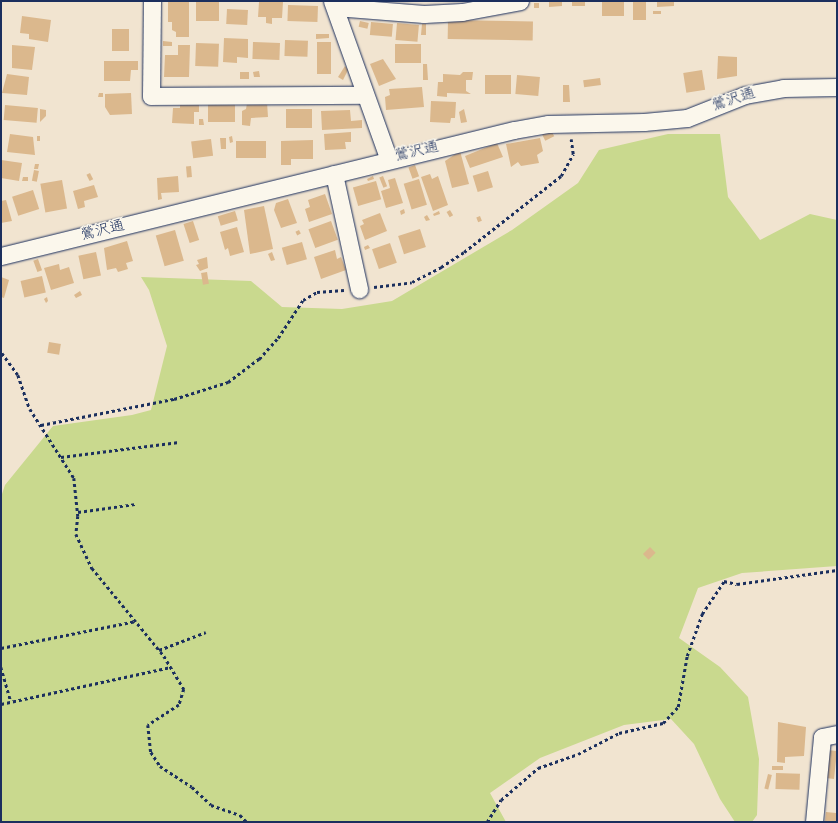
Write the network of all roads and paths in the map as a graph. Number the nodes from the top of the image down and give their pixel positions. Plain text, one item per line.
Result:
1 (152, 1) edge
2 (520, 1) edge
3 (333, 4) edge
4 (837, 87) edge
5 (365, 95) junction
6 (568, 123) junction
7 (389, 160) junction
8 (334, 174) junction
9 (1, 256) edge
10 (359, 289) junction
11 (2, 353) edge
12 (41, 425) junction
13 (179, 442) dead end
14 (61, 457) junction
15 (136, 504) dead end
16 (78, 512) junction
17 (837, 570) edge
18 (136, 621) junction
19 (206, 632) dead end
20 (1, 648) edge
21 (159, 650) junction
22 (1, 667) edge
23 (171, 667) junction
24 (11, 702) junction
25 (1, 704) edge
26 (837, 734) edge
27 (247, 822) edge
28 (487, 822) edge
29 (814, 822) edge

1 - 5 street
2 - 3 street
3 - 5 street
4 - 6 street, 鶯沢通
5 - 7 street
6 - 7 street, 鶯沢通
6 - 10 path
7 - 8 street, 鶯沢通
8 - 9 street, 鶯沢通
8 - 10 street
10 - 12 path
11 - 12 path
12 - 14 path
13 - 14 path
14 - 16 path
15 - 16 path
16 - 18 path
17 - 28 path
18 - 20 path
18 - 21 path
19 - 21 path
21 - 23 path
22 - 24 path
23 - 24 path
23 - 27 path
24 - 25 path
26 - 29 street

